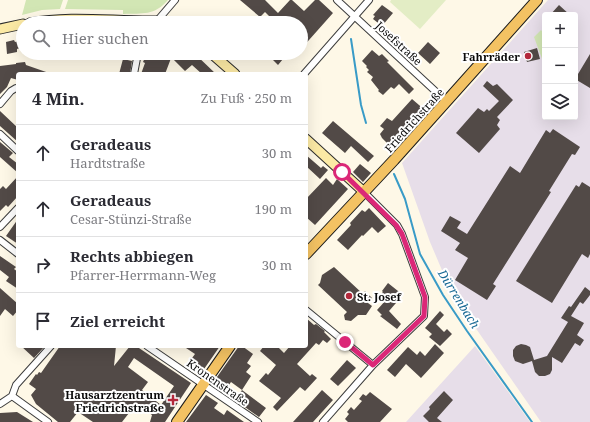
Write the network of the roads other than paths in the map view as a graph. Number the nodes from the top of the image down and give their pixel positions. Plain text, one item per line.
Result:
1 (175, 0) edge
2 (337, 0) edge
3 (369, 0) edge
4 (537, 0) edge
5 (355, 15) junction
6 (161, 16) edge
7 (16, 26) edge
8 (0, 29) edge
9 (137, 60) edge
10 (219, 60) edge
11 (134, 72) edge
12 (233, 72) edge
13 (306, 72) edge
14 (16, 88) edge
15 (447, 102) junction
16 (0, 104) edge
17 (0, 134) edge
18 (308, 141) edge
19 (16, 148) edge
20 (364, 192) junction
21 (16, 210) edge
22 (0, 228) edge
23 (0, 240) edge
24 (16, 252) edge
25 (308, 252) edge
26 (308, 312) edge
27 (49, 348) edge
28 (150, 348) edge
29 (229, 348) edge
30 (373, 365) junction
31 (203, 384) junction
32 (12, 396) junction
33 (0, 404) edge
34 (48, 422) edge
35 (177, 422) edge
36 (258, 422) edge
37 (323, 422) edge

1 - 6 street
2 - 5 street, Josefstraße
3 - 5 street
4 - 15 main road, Friedrichstraße
5 - 13 street
5 - 15 street, Josefstraße
7 - 8 street
9 - 11 street
10 - 12 street
14 - 16 street
15 - 20 main road, Friedrichstraße
17 - 19 street
18 - 20 street
20 - 25 main road, Friedrichstraße
20 - 30 street
21 - 22 street
23 - 24 street
26 - 30 street
27 - 32 street
28 - 31 street, Kronenstraße
29 - 31 main road
30 - 37 street
31 - 35 main road
31 - 36 street, Kronenstraße
32 - 33 street
32 - 34 street

